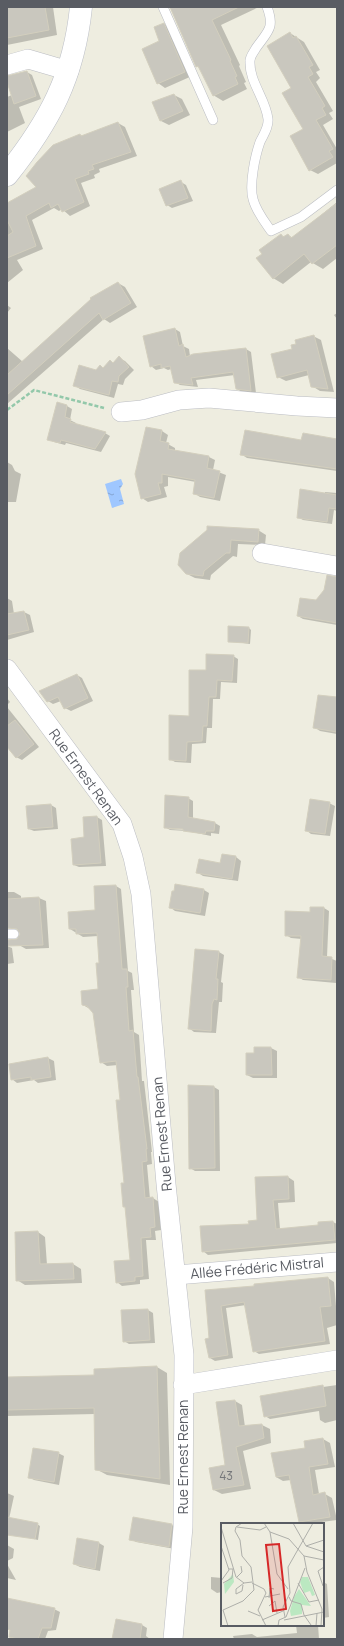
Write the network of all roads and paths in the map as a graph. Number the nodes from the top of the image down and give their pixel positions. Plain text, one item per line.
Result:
1 (82, 7) edge
2 (162, 7) edge
3 (267, 7) edge
4 (7, 65) edge
5 (69, 71) junction
6 (213, 120) dead end
7 (7, 175) edge
8 (337, 190) edge
9 (337, 408) edge
10 (7, 410) edge
11 (121, 412) joint
12 (262, 553) dead end
13 (337, 566) edge
14 (7, 669) edge
15 (337, 1262) edge
16 (176, 1275) junction
17 (337, 1360) edge
18 (183, 1385) junction
19 (173, 1639) edge

1 - 5 main road
2 - 6 lane
3 - 8 lane
4 - 5 street
5 - 7 main road
9 - 11 street
10 - 11 path
12 - 13 street
14 - 16 street, Rue Ernest Renan
15 - 16 street, Allée Frédéric Mistral
16 - 18 street, Rue Ernest Renan
17 - 18 street
18 - 19 street, Rue Ernest Renan

